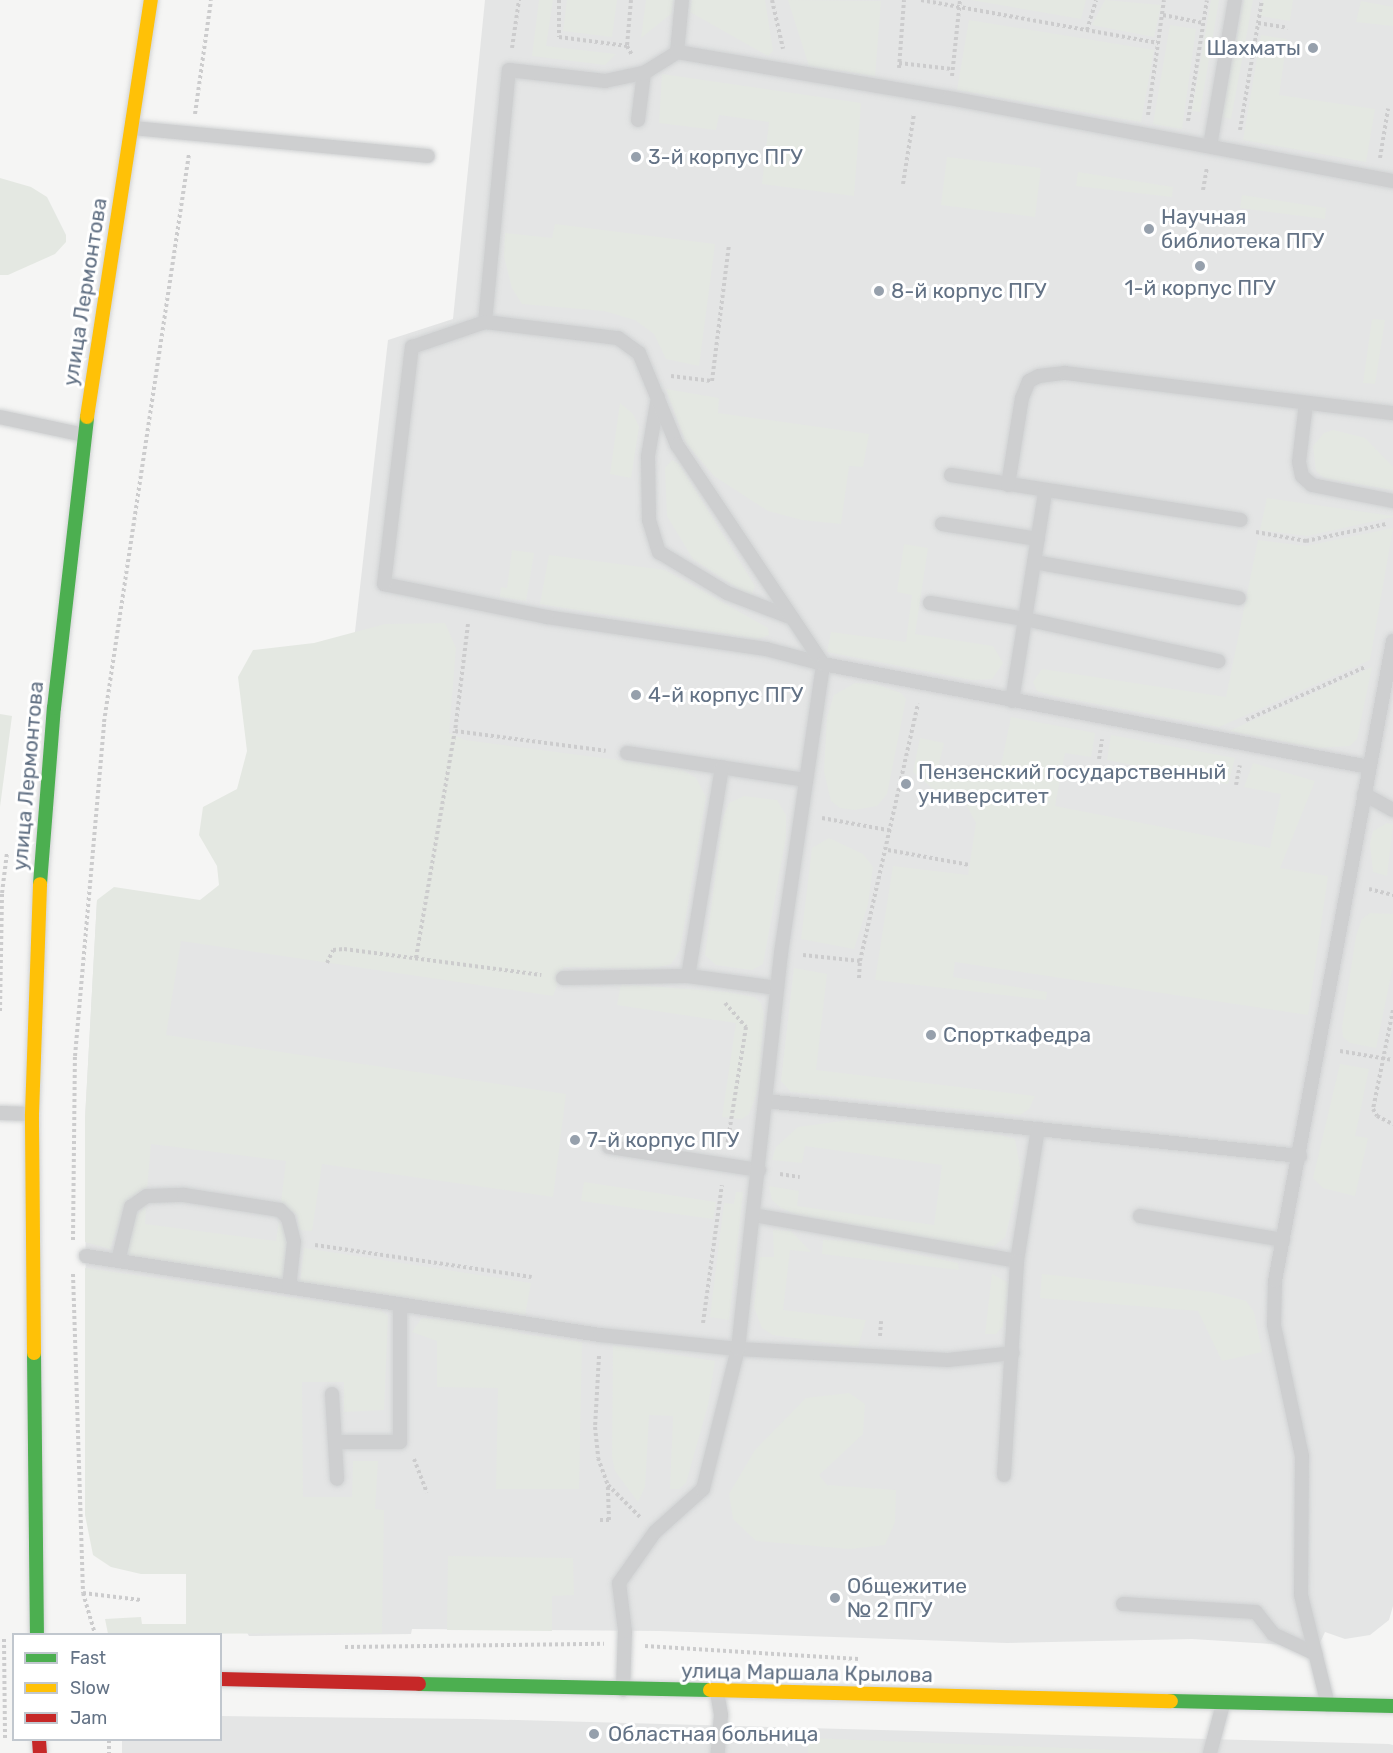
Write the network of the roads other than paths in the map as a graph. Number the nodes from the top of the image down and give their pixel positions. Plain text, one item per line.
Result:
1 (151, 0) edge
2 (682, 0) edge
3 (1235, 0) edge
4 (677, 52) junction
5 (644, 73) junction
6 (638, 120) dead end
7 (132, 128) junction
8 (1210, 146) junction
9 (428, 156) dead end
10 (1393, 181) edge
11 (485, 322) junction
12 (658, 396) junction
13 (1305, 403) junction
14 (1393, 413) edge
15 (0, 417) edge
16 (85, 435) junction
17 (951, 475) dead end
18 (1008, 485) junction
19 (1045, 492) junction
20 (1393, 501) edge
21 (1241, 520) road end
22 (942, 524) dead end
23 (1038, 538) junction
24 (1034, 562) junction
25 (1239, 598) dead end
26 (930, 603) dead end
27 (792, 618) junction
28 (1024, 619) junction
29 (1393, 641) edge
30 (1218, 661) dead end
31 (823, 664) junction
32 (1012, 702) junction
33 (627, 753) road end
34 (722, 767) junction
35 (1369, 767) junction
36 (806, 780) junction
37 (1364, 794) junction
38 (1393, 810) edge
39 (695, 977) junction
40 (563, 978) road end
41 (777, 988) junction
42 (765, 1101) junction
43 (0, 1113) edge
44 (32, 1113) junction
45 (1038, 1129) junction
46 (609, 1147) dead end
47 (1300, 1156) junction
48 (759, 1170) junction
49 (754, 1215) junction
50 (1140, 1216) dead end
51 (1283, 1240) junction
52 (79, 1254) road end
53 (118, 1261) junction
54 (1017, 1261) junction
55 (289, 1287) junction
56 (400, 1304) junction
57 (738, 1349) junction
58 (1012, 1353) junction
59 (332, 1394) dead end
60 (335, 1442) junction
61 (1004, 1475) dead end
62 (337, 1479) dead end
63 (1123, 1604) dead end
64 (37, 1633) edge
65 (1316, 1654) junction
66 (222, 1679) edge
67 (623, 1690) junction
68 (717, 1692) junction
69 (1223, 1704) junction
70 (1329, 1706) junction
71 (1393, 1706) edge
72 (718, 1753) edge
73 (1210, 1753) edge

1 - 7 main road, улица Лермонтова
2 - 4 lane
3 - 8 lane
4 - 5 lane
4 - 8 lane
5 - 6 lane
5 - 11 lane
7 - 9 lane
7 - 16 main road, улица Лермонтова
8 - 10 lane
11 - 12 lane
11 - 31 lane
12 - 27 lane
12 - 27 lane
13 - 14 lane
13 - 18 lane
13 - 20 lane
15 - 16 lane
16 - 44 main road, улица Лермонтова
17 - 18 lane
18 - 19 lane
19 - 21 lane
19 - 23 lane
22 - 23 lane
23 - 24 lane
24 - 25 lane
24 - 28 lane
26 - 28 lane
27 - 31 lane
28 - 30 lane
28 - 32 lane
29 - 35 lane
31 - 32 lane
31 - 36 lane
32 - 35 lane
33 - 34 lane
34 - 36 lane
34 - 39 lane
35 - 37 lane
36 - 41 lane
37 - 38 lane
37 - 47 lane
39 - 40 lane
39 - 41 lane
41 - 42 lane
42 - 45 lane
42 - 48 lane
43 - 44 lane
44 - 64 main road, улица Лермонтова
45 - 47 lane
45 - 54 lane
46 - 48 lane
47 - 51 lane
48 - 49 lane
49 - 54 lane
49 - 57 lane
50 - 51 lane
51 - 65 lane
52 - 53 lane
53 - 55 lane
53 - 55 lane
54 - 58 lane
55 - 56 lane
56 - 57 lane
56 - 60 lane
57 - 58 lane
57 - 67 lane
58 - 61 lane
59 - 60 lane
60 - 62 lane
63 - 65 lane
65 - 70 lane
66 - 67 main road, улица Маршала Крылова
67 - 68 main road, улица Маршала Крылова
68 - 69 main road, улица Маршала Крылова
68 - 72 lane
69 - 70 main road, улица Маршала Крылова
69 - 73 lane
70 - 71 main road, улица Маршала Крылова

